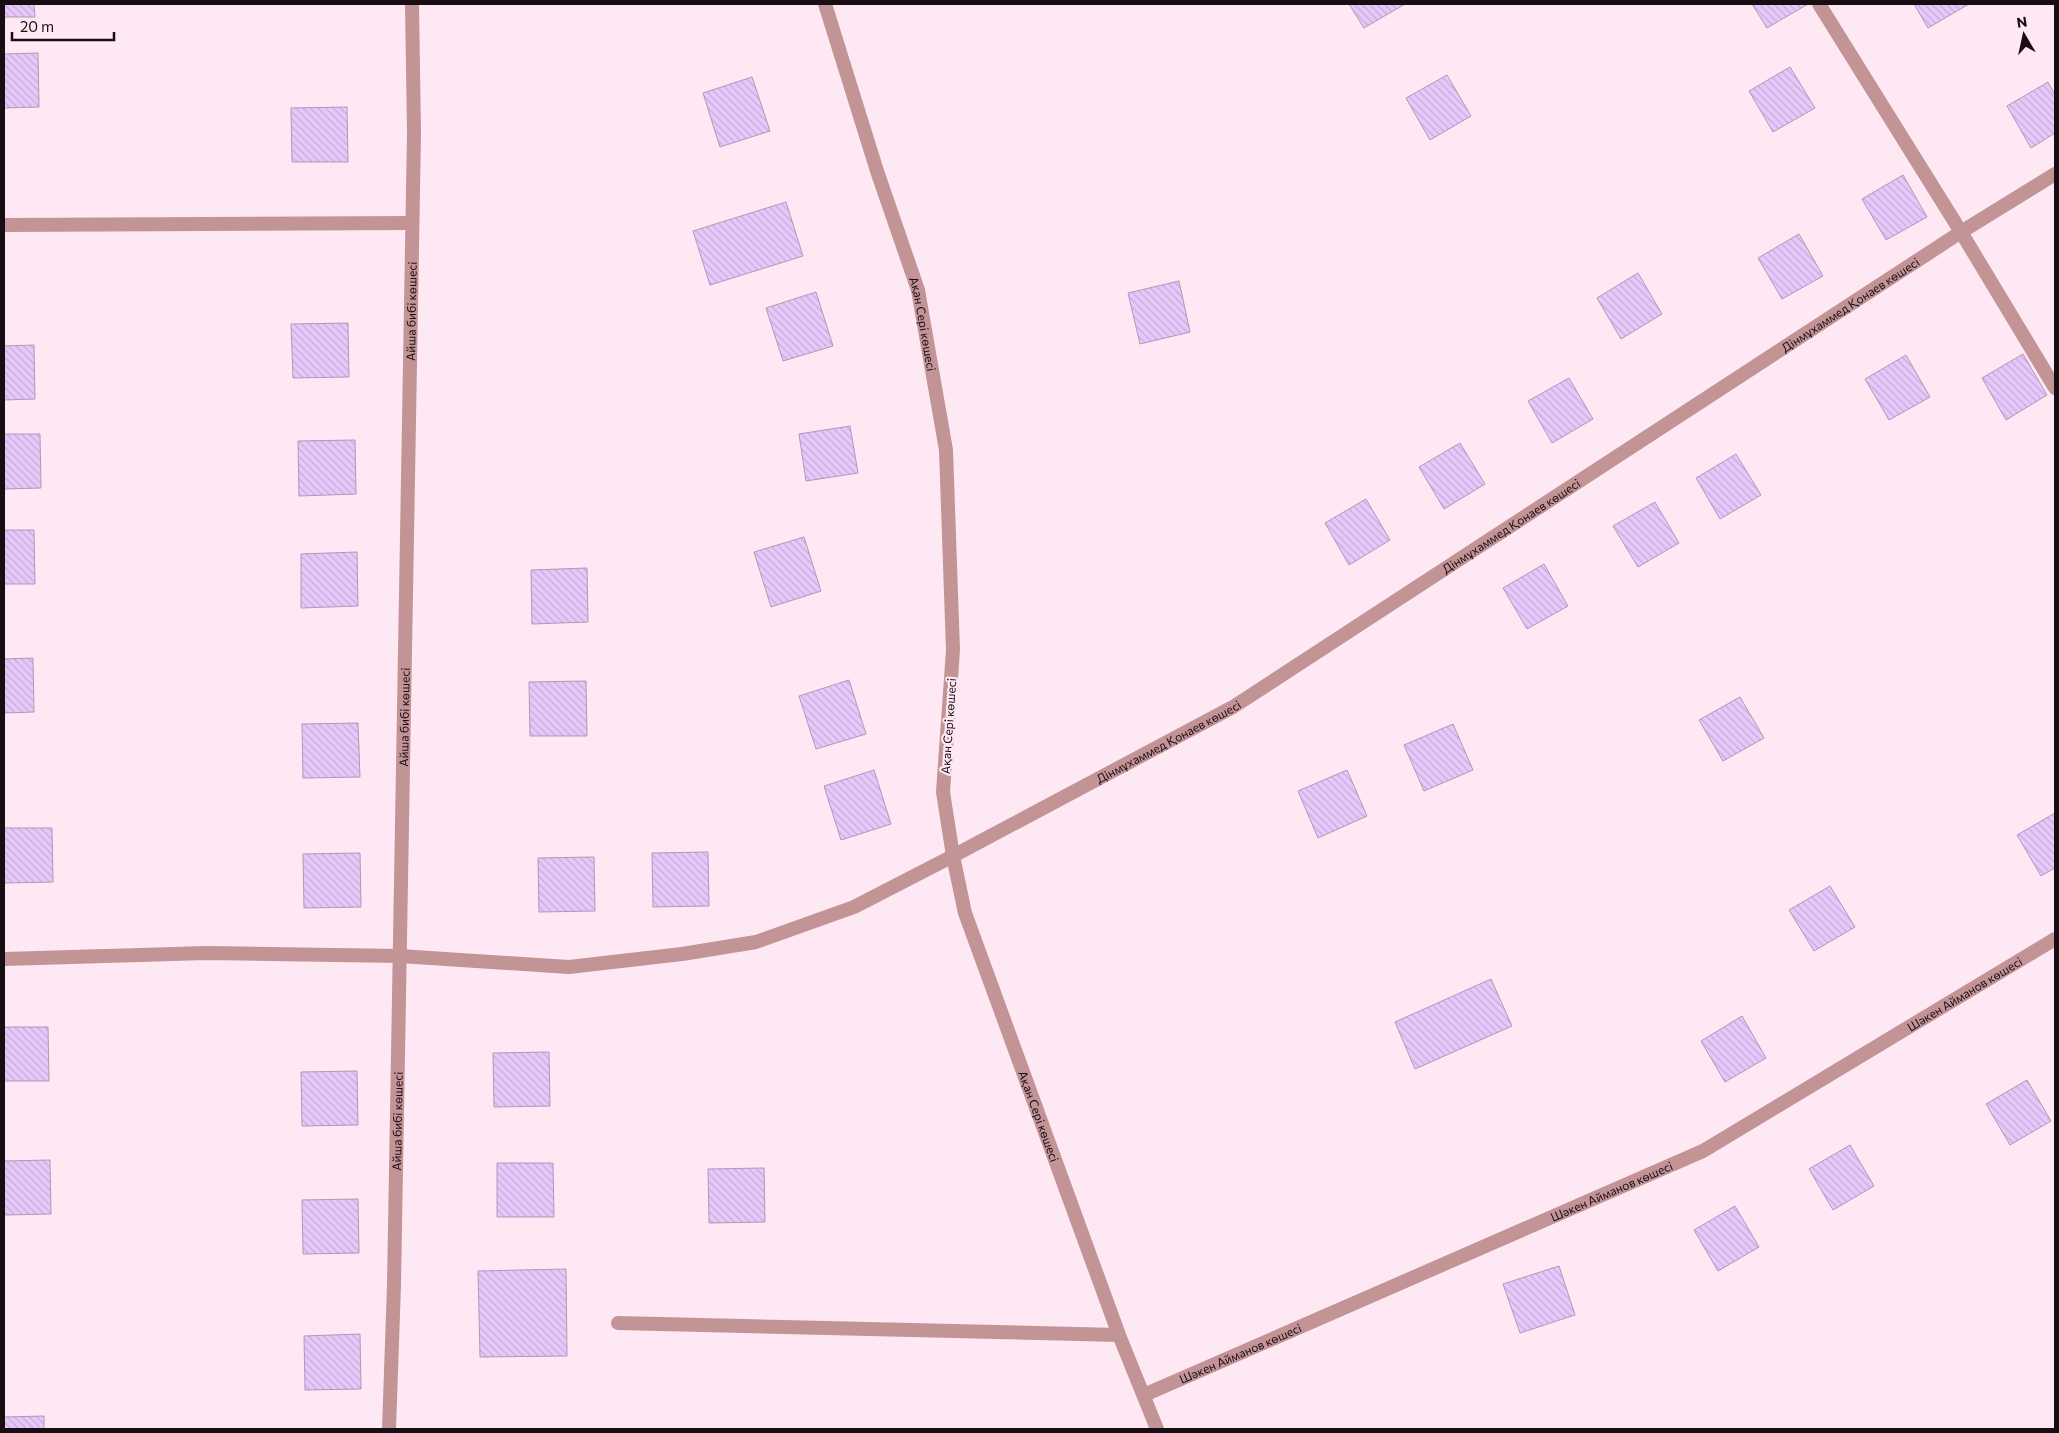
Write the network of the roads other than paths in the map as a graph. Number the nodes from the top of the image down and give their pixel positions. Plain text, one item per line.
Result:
1 (412, 4) edge
2 (825, 4) edge
3 (1820, 4) edge
4 (2055, 174) edge
5 (412, 223) junction
6 (4, 225) edge
7 (1961, 232) junction
8 (2055, 388) edge
9 (953, 856) junction
10 (2055, 939) edge
11 (400, 956) junction
12 (4, 959) edge
13 (618, 1323) dead end
14 (1119, 1335) junction
15 (1144, 1395) junction
16 (390, 1429) edge
17 (1157, 1429) edge

1 - 5 street, Айша бибі көшесі
2 - 9 street, Ақан Сері көшесі
3 - 7 street
4 - 7 street, Дінмұхаммед Қонаев көшесі
5 - 6 street
5 - 11 street, Айша бибі көшесі
7 - 8 street
7 - 9 street, Дінмұхаммед Қонаев көшесі
9 - 11 street, Дінмұхаммед Қонаев көшесі
9 - 14 street, Ақан Сері көшесі
10 - 15 street, Шәкен Айманов көшесі
11 - 12 street, Дінмұхаммед Қонаев көшесі
11 - 16 street, Айша бибі көшесі
13 - 14 street
14 - 15 street, Ақан Сері көшесі
15 - 17 street, Ақан Сері көшесі

